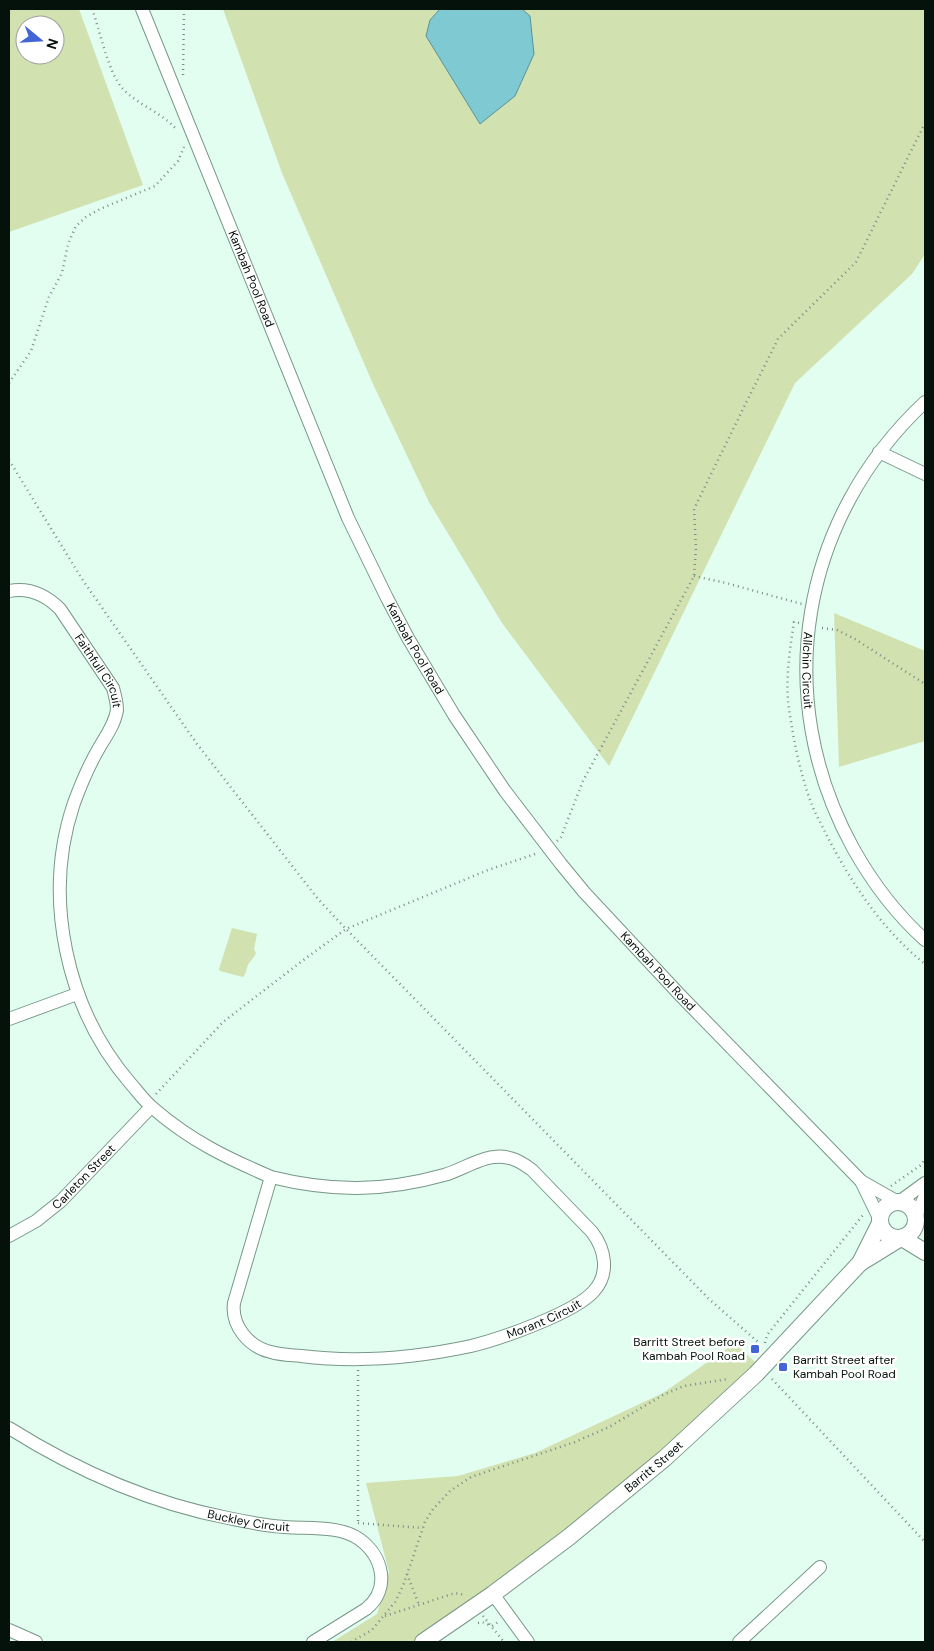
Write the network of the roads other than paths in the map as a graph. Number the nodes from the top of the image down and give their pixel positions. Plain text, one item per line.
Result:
1 (142, 9) edge
2 (925, 402) edge
3 (878, 452) junction
4 (925, 474) edge
5 (9, 591) edge
6 (925, 940) edge
7 (78, 994) junction
8 (9, 1019) edge
9 (151, 1108) junction
10 (271, 1177) junction
11 (861, 1181) junction
12 (925, 1183) edge
13 (925, 1196) edge
14 (898, 1202) junction
15 (916, 1217) junction
16 (880, 1221) junction
17 (9, 1236) edge
18 (925, 1236) edge
19 (901, 1238) junction
20 (925, 1252) edge
21 (860, 1263) junction
22 (9, 1428) edge
23 (820, 1567) dead end
24 (493, 1594) junction
25 (9, 1630) edge
26 (36, 1642) edge
27 (313, 1642) edge
28 (423, 1642) edge
29 (528, 1642) edge
30 (739, 1642) edge

1 - 11 street, Kambah Pool Road
2 - 3 street, Allchin Circuit
3 - 4 street
3 - 6 street, Allchin Circuit
5 - 7 street, Faithfull Circuit
7 - 8 street
7 - 9 street, Faithfull Circuit
9 - 10 street, Morant Circuit
9 - 17 street, Carleton Street
10 - 10 street, Morant Circuit
11 - 14 street, Kambah Pool Road
11 - 16 street, Kambah Pool Road
12 - 14 street
13 - 15 street
14 - 15 street
14 - 16 street
15 - 18 street
15 - 19 street
16 - 19 street
16 - 21 street, Barritt Street
19 - 20 street
19 - 21 street, Barritt Street
21 - 24 street, Barritt Street
22 - 27 street, Buckley Circuit
23 - 30 street
24 - 28 street, Barritt Street
24 - 29 street
25 - 26 street

